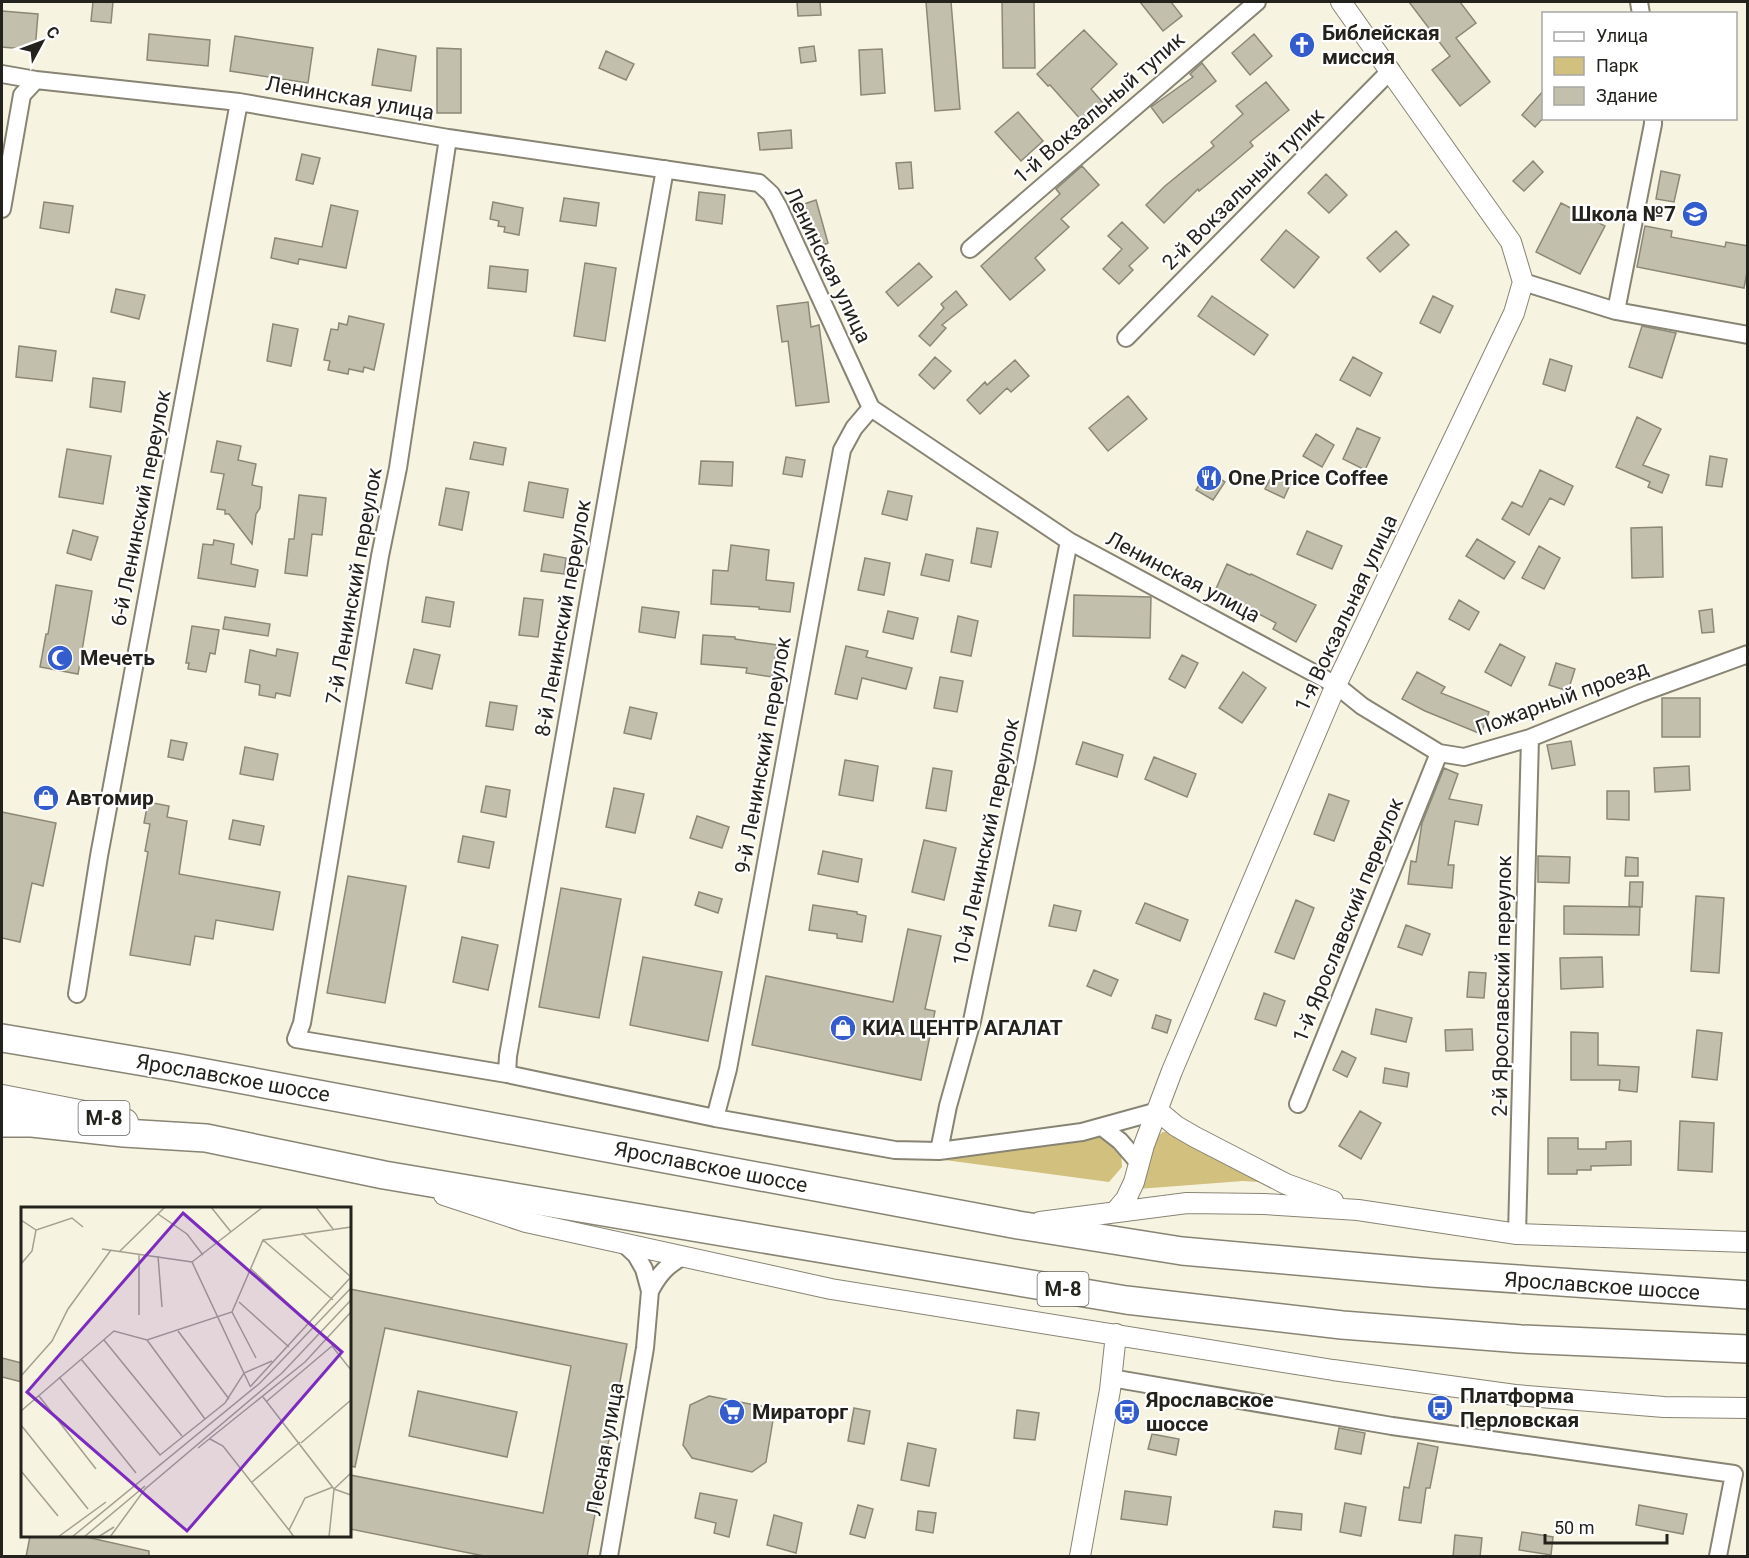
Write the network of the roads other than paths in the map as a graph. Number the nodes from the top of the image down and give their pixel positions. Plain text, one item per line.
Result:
1 (1257, 2) edge
2 (1341, 2) edge
3 (1391, 70) junction
4 (2, 74) edge
5 (36, 80) junction
6 (239, 102) junction
7 (1653, 120) edge
8 (448, 138) junction
9 (665, 170) junction
10 (2, 209) edge
11 (970, 249) dead end
12 (1522, 282) junction
13 (1616, 310) junction
14 (1748, 335) edge
15 (1126, 338) dead end
16 (871, 408) junction
17 (1069, 541) junction
18 (1748, 654) edge
19 (1336, 685) junction
20 (1530, 738) junction
21 (1439, 753) junction
22 (77, 994) dead end
23 (2, 1025) edge
24 (2, 1038) edge
25 (174, 1067) junction
26 (507, 1074) junction
27 (2, 1098) edge
28 (1299, 1104) dead end
29 (1158, 1111) junction
30 (715, 1118) junction
31 (2, 1123) edge
32 (1102, 1127) junction
33 (206, 1138) junction
34 (939, 1151) junction
35 (1139, 1163) junction
36 (384, 1175) junction
37 (1358, 1210) junction
38 (1114, 1212) junction
39 (1018, 1225) junction
40 (1517, 1234) junction
41 (1748, 1242) edge
42 (623, 1243) junction
43 (684, 1256) junction
44 (650, 1291) junction
45 (1748, 1295) edge
46 (1116, 1334) junction
47 (1748, 1349) edge
48 (1111, 1378) junction
49 (1748, 1408) edge
50 (609, 1557) edge
51 (1080, 1557) edge
52 (1718, 1557) edge

1 - 11 street, 1-й Вокзальный тупик
2 - 3 street, 1-я Вокзальная улица
3 - 12 street, 1-я Вокзальная улица
3 - 15 street, 2-й Вокзальный тупик
4 - 5 street, Ленинская улица
5 - 6 street, Ленинская улица
5 - 10 street
6 - 8 street, Ленинская улица
6 - 22 street, 6-й Ленинский переулок
7 - 13 street
8 - 9 street, Ленинская улица
8 - 26 street, 7-й Ленинский переулок
9 - 16 street, Ленинская улица
9 - 26 street, 8-й Ленинский переулок
12 - 13 street
12 - 19 street, 1-я Вокзальная улица
13 - 14 street
16 - 17 street, Ленинская улица
16 - 30 street, 9-й Ленинский переулок
17 - 19 street, Ленинская улица
17 - 34 street, 10-й Ленинский переулок
18 - 20 street, Пожарный проезд
19 - 21 street, Пожарный проезд
19 - 29 street, 1-я Вокзальная улица
20 - 21 street, Пожарный проезд
20 - 40 street, 2-й Ярославский переулок
21 - 28 street, 1-й Ярославский переулок
23 - 25 highway
24 - 25 highway, Ярославское шоссе
25 - 39 highway, Ярославское шоссе
26 - 30 street
27 - 33 main road, М-8
29 - 32 street
29 - 35 street, 1-я Вокзальная улица
29 - 37 street
30 - 34 street
31 - 33 highway
32 - 34 street
32 - 35 street
33 - 36 highway, М-8
35 - 38 street, 1-я Вокзальная улица
36 - 42 street
36 - 47 highway, М-8
37 - 38 street
37 - 40 street
38 - 39 street
39 - 45 highway, Ярославское шоссе
40 - 41 street
42 - 43 street
42 - 44 street
43 - 44 street
43 - 46 street
44 - 50 street, Лесная улица
46 - 48 street
46 - 49 street
48 - 51 street
48 - 52 street

